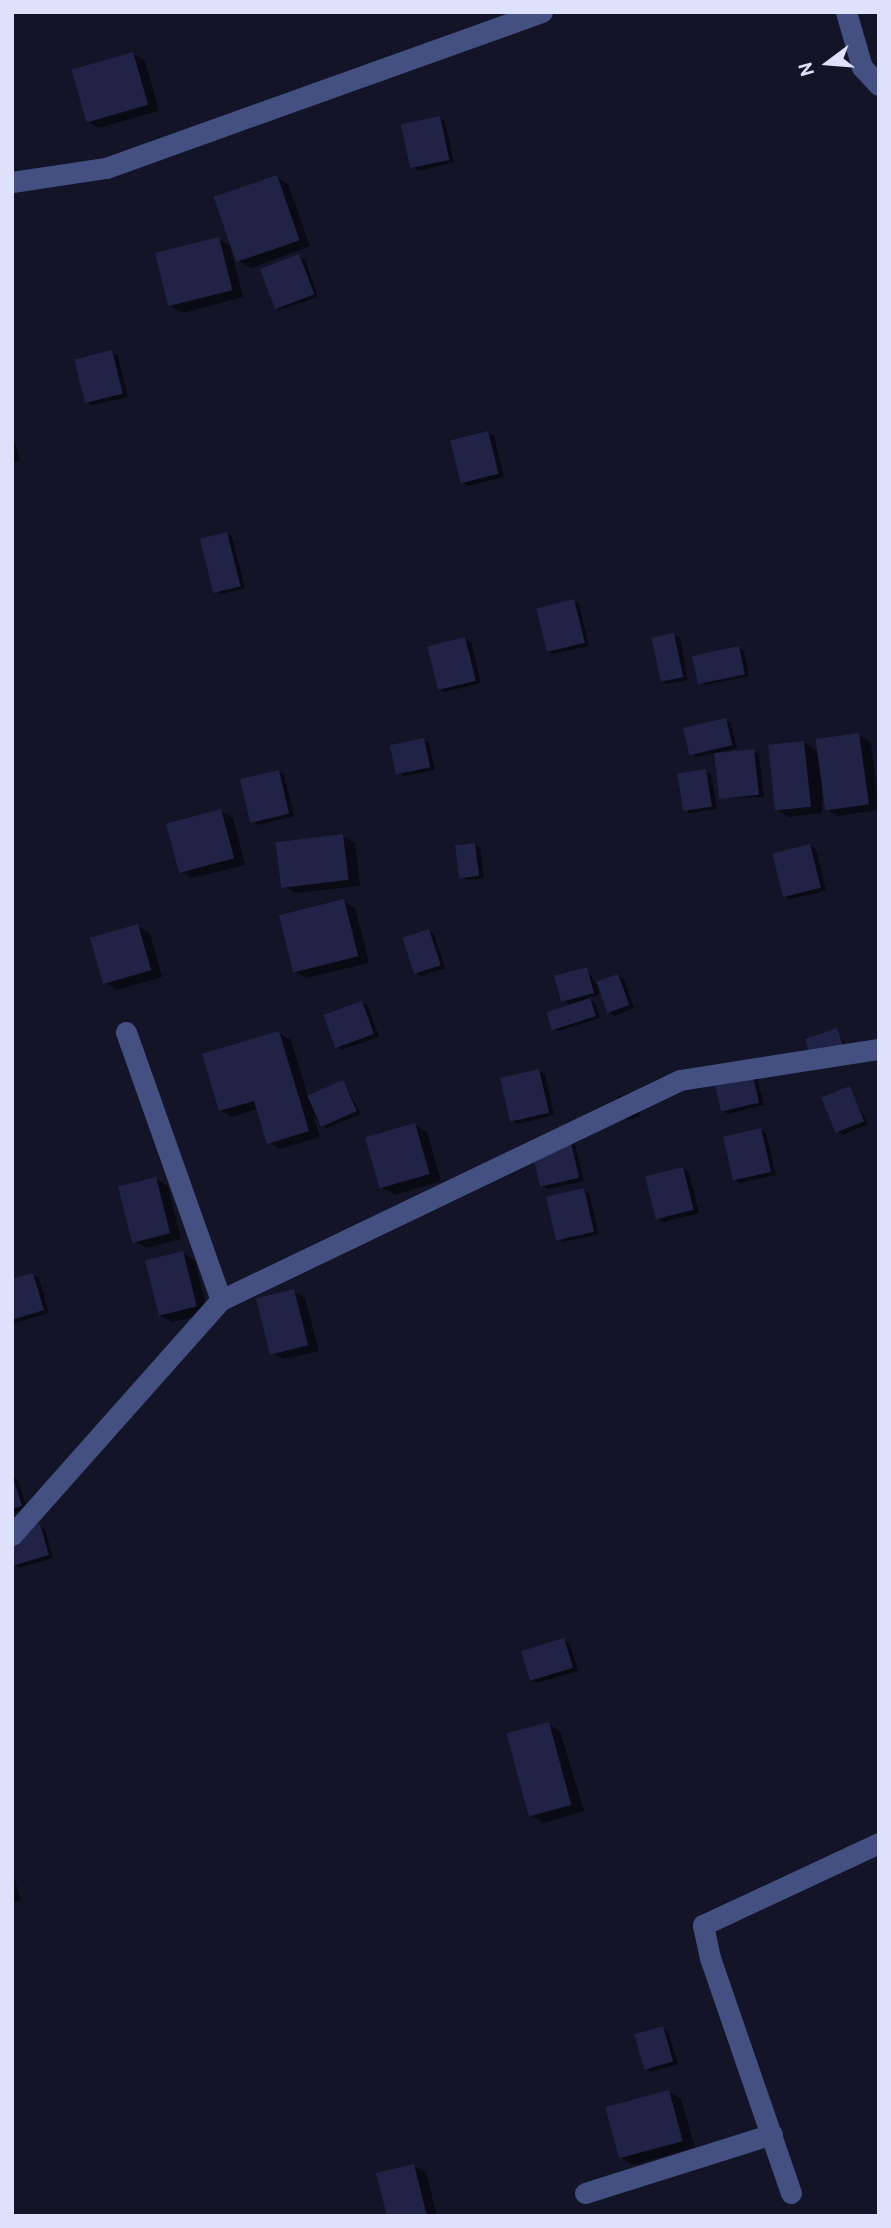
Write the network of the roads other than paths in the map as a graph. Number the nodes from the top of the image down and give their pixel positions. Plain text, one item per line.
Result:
1 (542, 12) edge
2 (846, 12) edge
3 (879, 85) edge
4 (12, 182) edge
5 (126, 1032) dead end
6 (879, 1049) edge
7 (221, 1300) junction
8 (12, 1535) edge
9 (879, 1843) edge
10 (772, 2134) junction
11 (584, 2193) dead end
12 (791, 2193) dead end

1 - 4 street
2 - 3 street
5 - 7 street
6 - 7 street
7 - 8 street
9 - 10 street
10 - 11 street
10 - 12 street

